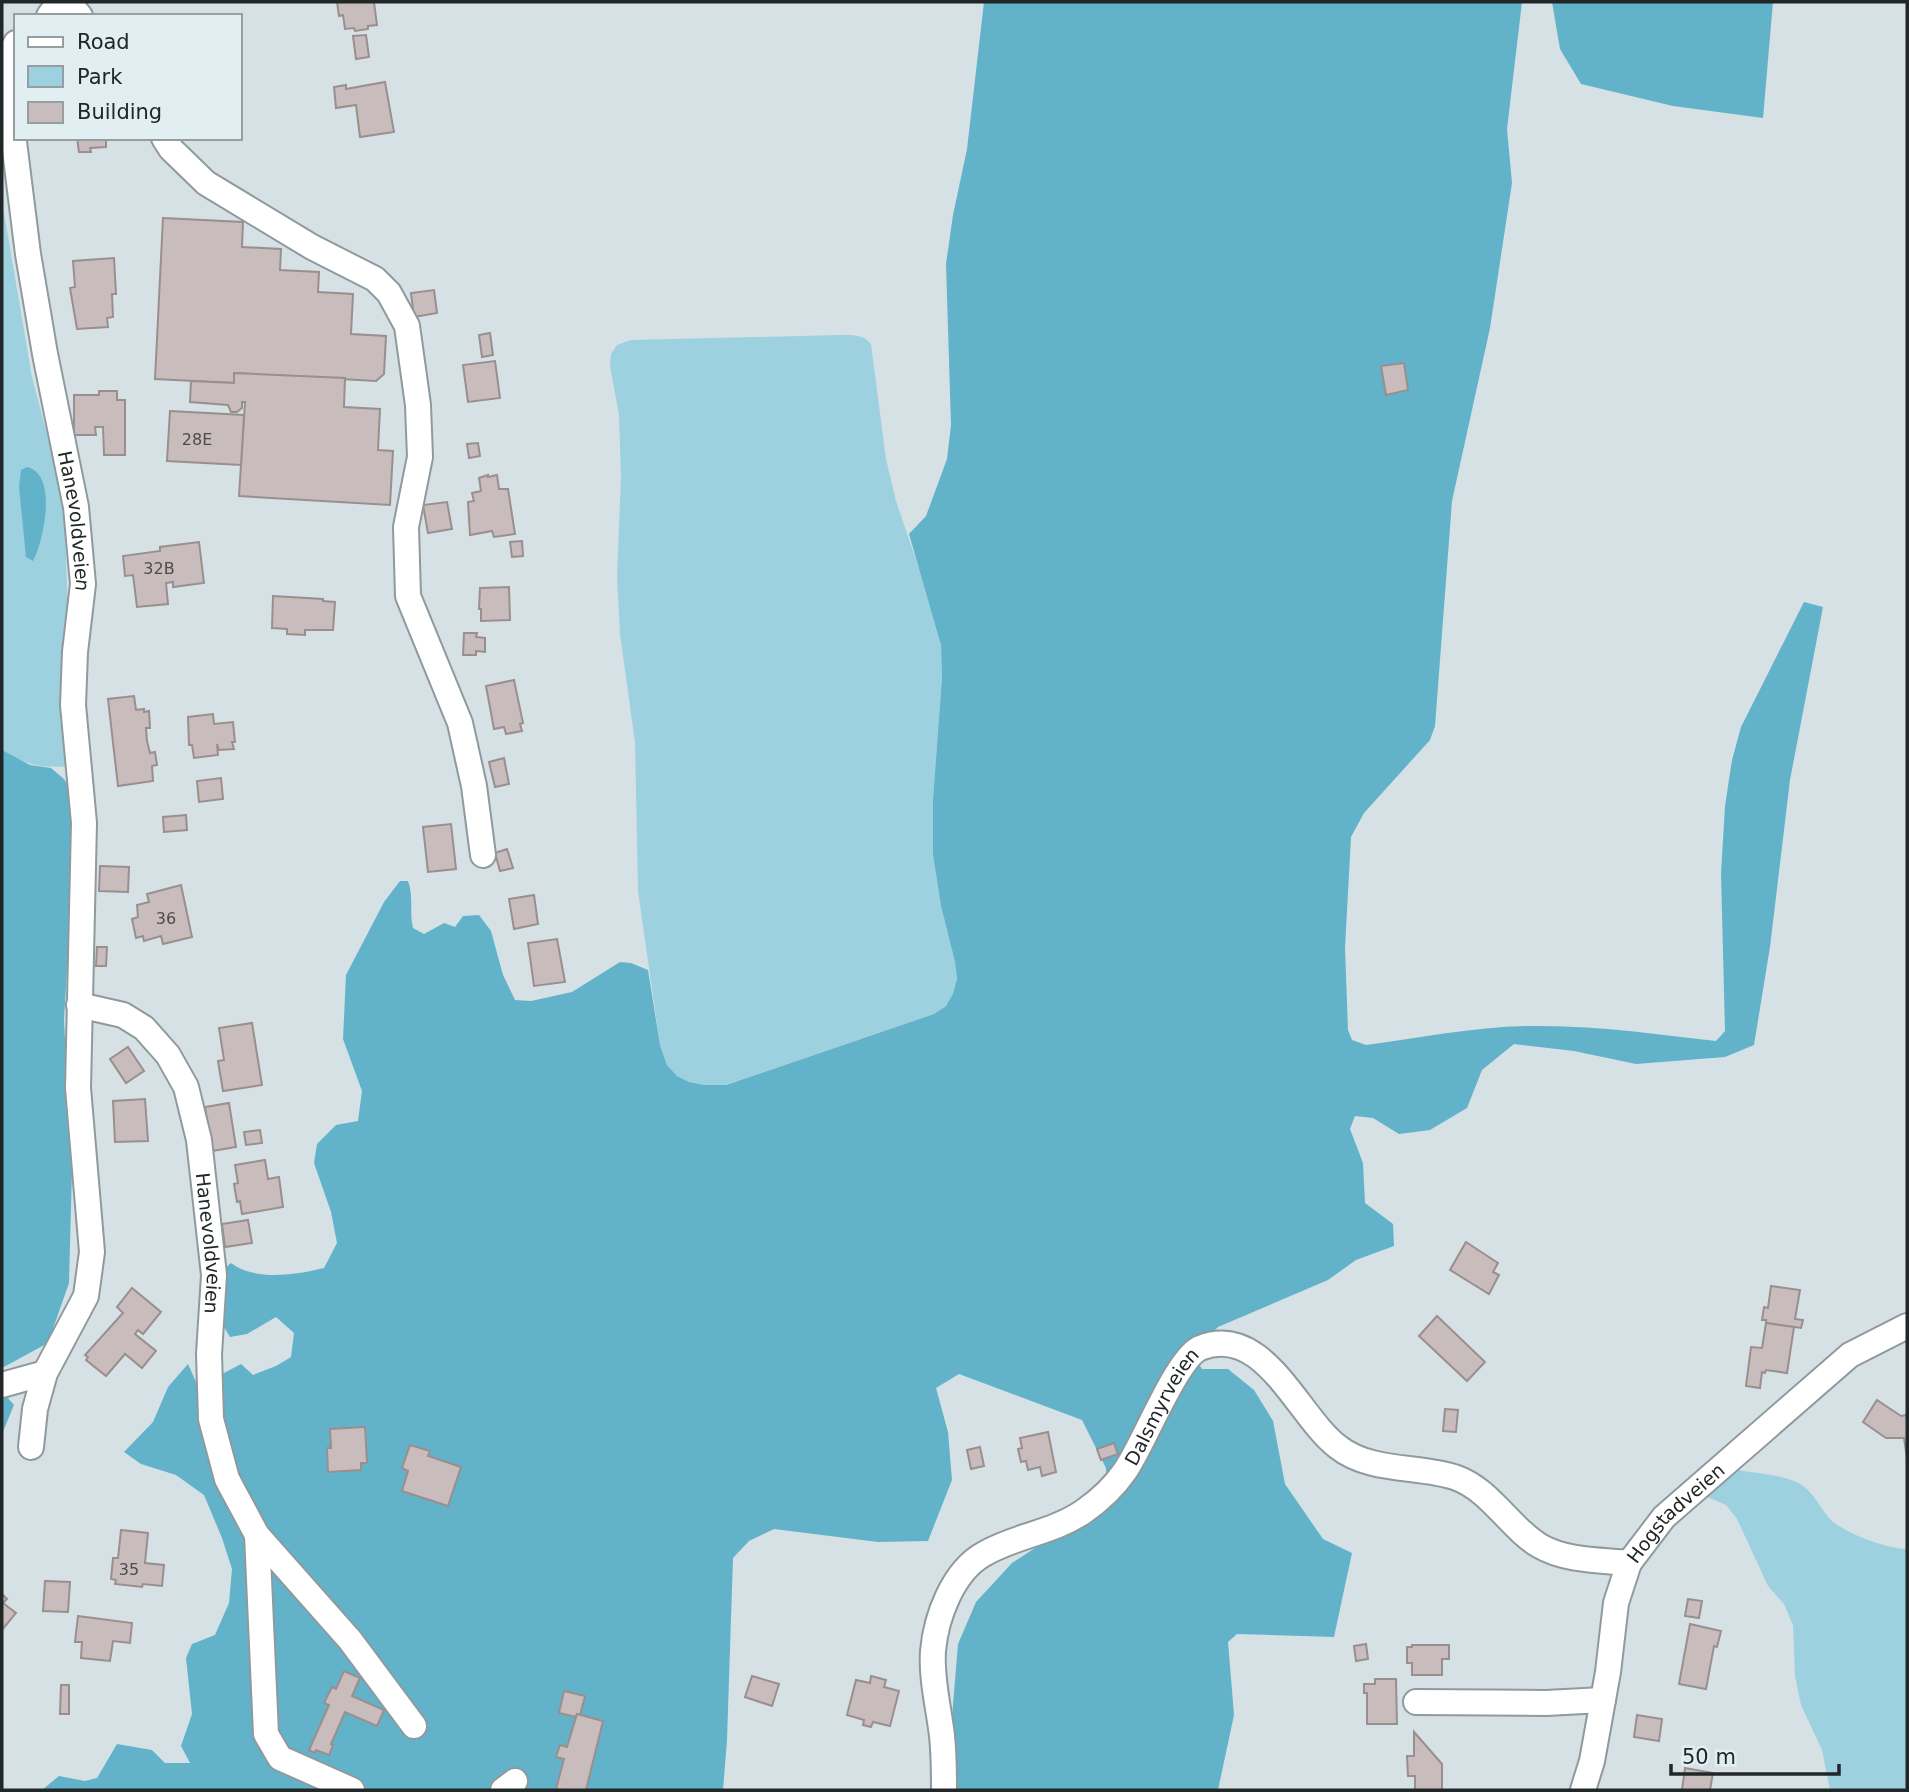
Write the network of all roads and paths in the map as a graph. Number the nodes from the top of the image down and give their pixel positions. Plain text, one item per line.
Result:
1 (14, 47) edge
2 (165, 140) edge
3 (483, 855) dead end
4 (79, 1005) junction
5 (1907, 1326) edge
6 (45, 1373) junction
7 (2, 1385) edge
8 (31, 1447) dead end
9 (257, 1535) junction
10 (1629, 1563) junction
11 (1603, 1700) junction
12 (1416, 1702) dead end
13 (414, 1726) dead end
14 (352, 1790) edge
15 (944, 1790) edge
16 (1583, 1790) edge

1 - 4 street, Hanevoldveien
2 - 3 street
4 - 6 street, Hanevoldveien
4 - 9 street, Hanevoldveien
5 - 10 street, Hogstadveien
6 - 7 street
6 - 8 street, Hanevoldveien
9 - 13 street, Hanevoldveien
9 - 14 street, Hanevoldveien
10 - 11 street, Hogstadveien
10 - 15 street, Dalsmyrveien
11 - 12 street
11 - 16 street, Hogstadveien

